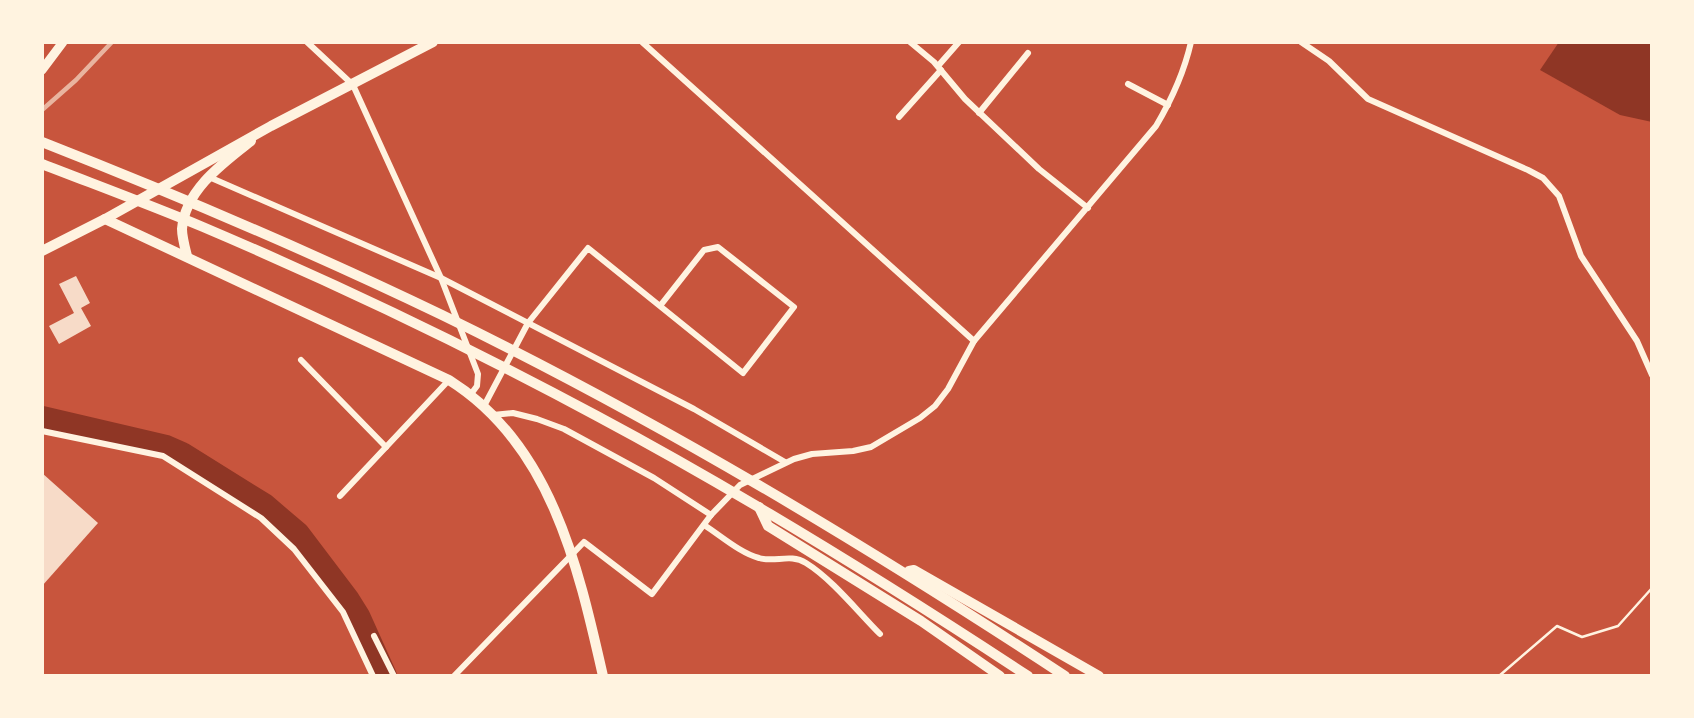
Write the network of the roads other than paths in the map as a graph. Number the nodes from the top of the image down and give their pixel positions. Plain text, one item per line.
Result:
1 (64, 42) edge
2 (307, 42) edge
3 (433, 42) edge
4 (642, 42) edge
5 (910, 42) edge
6 (959, 42) edge
7 (1191, 42) edge
8 (1301, 42) edge
9 (1028, 53) dead end
10 (939, 68) junction
11 (42, 70) edge
12 (1128, 84) dead end
13 (353, 85) junction
14 (1168, 105) junction
15 (979, 113) junction
16 (899, 117) dead end
17 (271, 126) junction
18 (42, 142) edge
19 (42, 164) edge
20 (209, 177) junction
21 (1088, 208) junction
22 (106, 219) junction
23 (42, 251) edge
24 (187, 256) junction
25 (441, 278) junction
26 (660, 306) junction
27 (528, 323) junction
28 (974, 341) junction
29 (301, 360) dead end
30 (1650, 363) edge
31 (1652, 375) edge
32 (449, 380) junction
33 (471, 394) junction
34 (484, 406) junction
35 (493, 415) junction
36 (42, 431) edge
37 (386, 447) junction
38 (785, 461) junction
39 (340, 496) dead end
40 (759, 508) junction
41 (711, 515) junction
42 (704, 524) junction
43 (572, 554) junction
44 (940, 589) junction
45 (880, 634) dead end
46 (374, 636) dead end
47 (373, 676) edge
48 (394, 676) edge
49 (454, 676) edge
50 (603, 676) edge
51 (1000, 676) edge
52 (1028, 676) edge
53 (1065, 676) edge
54 (1099, 676) edge

1 - 11 main road
2 - 13 street
3 - 13 highway
4 - 28 street
5 - 10 street
6 - 10 street
7 - 14 street
8 - 30 street
9 - 15 street
10 - 15 street
10 - 16 street
12 - 14 street
13 - 17 highway
13 - 25 street
14 - 21 street
15 - 21 street
17 - 20 main road
17 - 22 highway
18 - 44 highway
19 - 40 highway
20 - 24 main road
20 - 25 street
21 - 28 street
22 - 23 highway
22 - 24 main road
24 - 32 main road
25 - 27 street
25 - 33 street
26 - 26 street
26 - 27 street
27 - 34 street
27 - 38 street
28 - 38 street
29 - 37 street
30 - 31 street
32 - 33 main road
32 - 37 street
33 - 34 main road
34 - 35 main road
35 - 41 street
35 - 43 main road
36 - 47 street
37 - 39 street
38 - 41 street
40 - 51 highway
40 - 52 highway
41 - 42 street
42 - 43 street
42 - 45 street
43 - 49 street
43 - 50 main road
44 - 53 highway
44 - 54 highway
46 - 48 street

